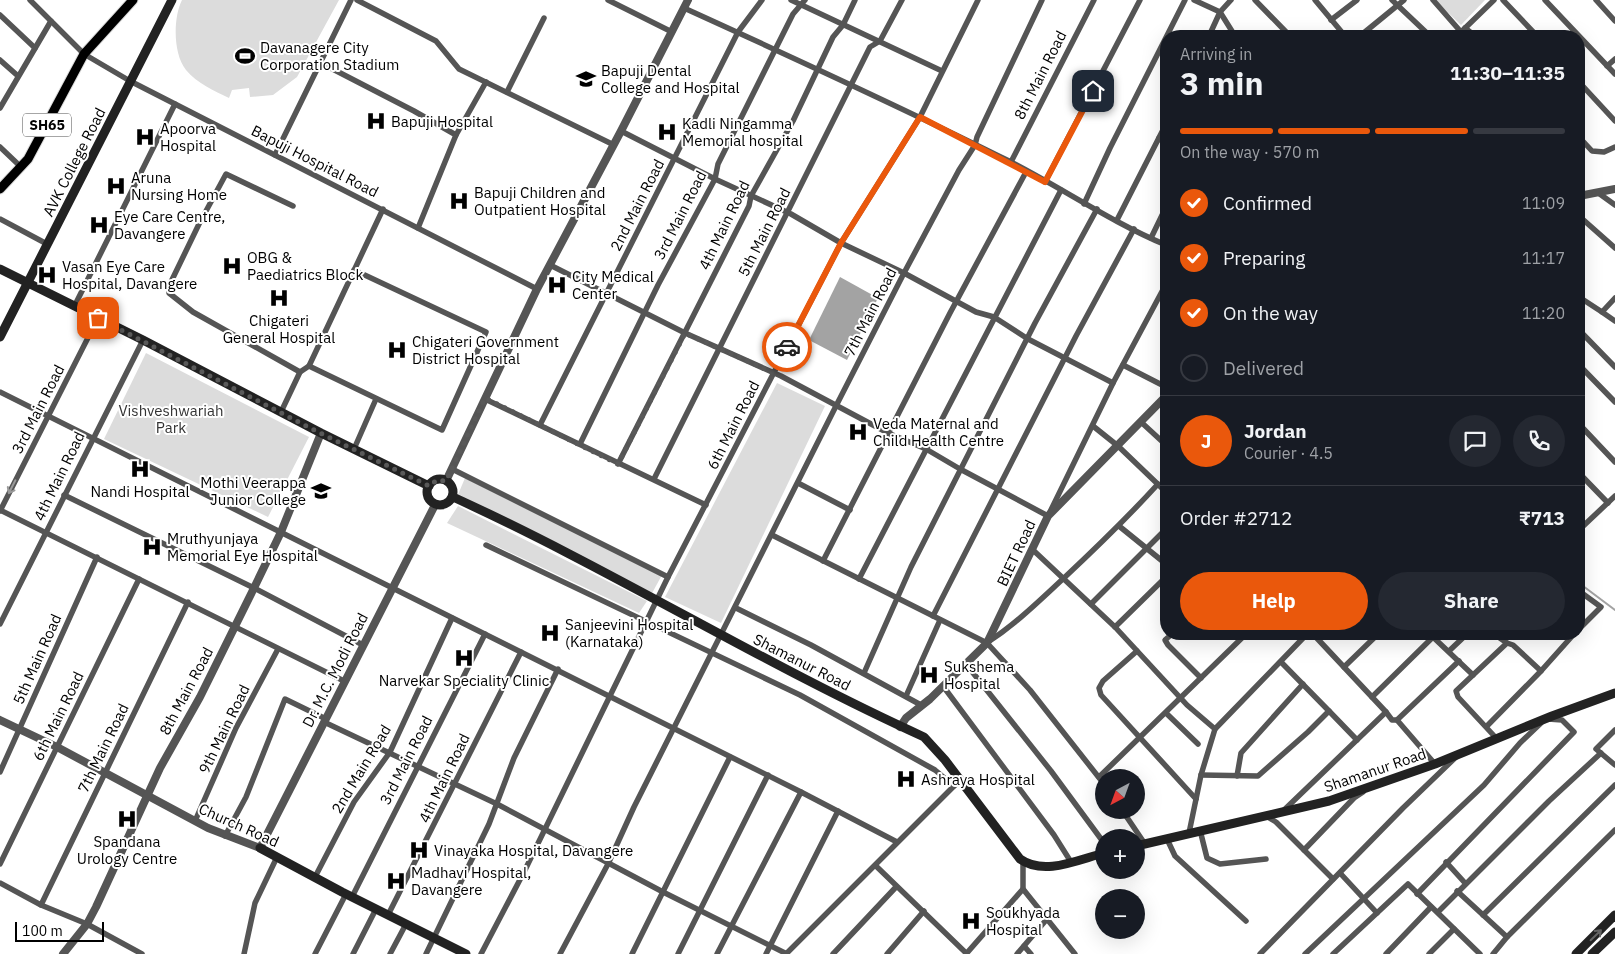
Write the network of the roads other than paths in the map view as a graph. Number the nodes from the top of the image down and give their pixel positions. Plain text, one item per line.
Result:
1 (30, 0) edge
2 (126, 0) edge
3 (133, 0) edge
4 (172, 0) edge
5 (350, 0) edge
6 (357, 0) edge
7 (608, 0) edge
8 (688, 0) edge
9 (762, 0) edge
10 (791, 0) edge
11 (855, 0) edge
12 (902, 0) edge
13 (978, 0) edge
14 (1042, 0) edge
15 (1094, 0) edge
16 (1140, 0) edge
17 (1185, 0) edge
18 (1194, 0) edge
19 (1231, 0) edge
20 (1255, 0) edge
21 (1315, 0) edge
22 (1356, 0) edge
23 (1392, 0) edge
24 (1404, 0) edge
25 (1433, 0) edge
26 (1494, 0) edge
27 (1503, 0) edge
28 (1545, 0) edge
29 (1596, 0) edge
30 (804, 3) edge
31 (1398, 5) junction
32 (684, 8) junction
33 (1220, 12) junction
34 (0, 15) edge
35 (544, 18) dead end
36 (1331, 20) junction
37 (51, 21) junction
38 (1615, 21) edge
39 (843, 26) junction
40 (1465, 28) joint
41 (1170, 30) edge
42 (1212, 30) edge
43 (1231, 30) edge
44 (1284, 30) edge
45 (1339, 30) edge
46 (1367, 30) edge
47 (1424, 30) edge
48 (1459, 30) edge
49 (1468, 30) edge
50 (1531, 30) edge
51 (1574, 30) edge
52 (672, 32) junction
53 (738, 32) junction
54 (880, 40) junction
55 (1585, 42) edge
56 (35, 48) junction
57 (1160, 49) edge
58 (776, 50) junction
59 (84, 54) junction
60 (1615, 59) edge
61 (0, 60) edge
62 (319, 62) junction
63 (1608, 66) junction
64 (816, 71) junction
65 (942, 71) junction
66 (1615, 74) edge
67 (18, 76) junction
68 (130, 81) junction
69 (486, 82) junction
70 (851, 86) junction
71 (1585, 88) edge
72 (508, 92) junction
73 (175, 104) junction
74 (0, 105) edge
75 (920, 117) junction
76 (1615, 121) edge
77 (621, 131) junction
78 (456, 135) junction
79 (1159, 138) edge
80 (1585, 143) edge
81 (614, 145) junction
82 (975, 145) junction
83 (0, 146) edge
84 (1615, 147) edge
85 (275, 155) junction
86 (676, 158) junction
87 (1011, 162) junction
88 (21, 167) junction
89 (1026, 172) junction
90 (715, 179) junction
91 (1045, 182) junction
92 (1615, 188) edge
93 (0, 190) edge
94 (1061, 190) junction
95 (1597, 192) junction
96 (1585, 195) edge
97 (752, 196) junction
98 (1084, 204) junction
99 (1615, 205) edge
100 (293, 206) dead end
101 (382, 209) junction
102 (1097, 209) junction
103 (786, 213) junction
104 (0, 219) edge
105 (1160, 219) edge
106 (1117, 220) junction
107 (1585, 221) edge
108 (418, 228) junction
109 (1134, 229) junction
110 (1151, 238) junction
111 (1160, 242) edge
112 (841, 243) junction
113 (48, 244) junction
114 (1615, 248) edge
115 (550, 265) junction
116 (0, 269) edge
117 (354, 270) junction
118 (904, 273) junction
119 (27, 283) junction
120 (537, 289) junction
121 (607, 293) junction
122 (1615, 298) edge
123 (1160, 300) edge
124 (956, 301) junction
125 (1585, 301) edge
126 (74, 307) junction
127 (645, 312) junction
128 (1602, 312) junction
129 (994, 317) junction
130 (98, 318) junction
131 (1615, 321) edge
132 (685, 333) junction
133 (1585, 336) edge
134 (0, 337) edge
135 (1028, 339) junction
136 (143, 340) junction
137 (720, 348) junction
138 (1064, 357) junction
139 (1123, 365) junction
140 (309, 366) junction
141 (1615, 367) edge
142 (1585, 371) edge
143 (300, 372) junction
144 (774, 373) junction
145 (1113, 383) junction
146 (1160, 384) edge
147 (0, 392) edge
148 (485, 398) junction
149 (376, 399) junction
150 (1615, 402) edge
151 (1160, 403) edge
152 (836, 406) junction
153 (280, 412) junction
154 (48, 416) junction
155 (1141, 422) junction
156 (540, 425) junction
157 (1093, 426) junction
158 (1585, 430) edge
159 (321, 433) junction
160 (888, 433) junction
161 (92, 438) junction
162 (1160, 439) edge
163 (580, 444) junction
164 (1118, 446) junction
165 (926, 448) junction
166 (354, 449) junction
167 (1615, 462) edge
168 (618, 464) junction
169 (452, 469) junction
170 (961, 470) junction
171 (654, 479) junction
172 (1585, 479) edge
173 (446, 481) junction
174 (798, 483) junction
175 (1158, 484) joint
176 (429, 486) junction
177 (997, 490) junction
178 (64, 495) junction
179 (1615, 496) edge
180 (453, 497) junction
181 (1608, 503) junction
182 (436, 505) junction
183 (706, 505) junction
184 (0, 510) edge
185 (850, 510) junction
186 (1048, 516) junction
187 (1585, 524) edge
188 (1119, 526) junction
189 (45, 532) junction
190 (281, 532) junction
191 (772, 535) junction
192 (1160, 535) edge
193 (486, 546) dead end
194 (1148, 547) junction
195 (1033, 550) junction
196 (98, 557) junction
197 (1160, 558) edge
198 (823, 561) junction
199 (668, 577) junction
200 (858, 578) junction
201 (1064, 578) junction
202 (138, 579) junction
203 (1160, 583) edge
204 (254, 588) junction
205 (391, 588) junction
206 (1585, 595) edge
207 (898, 599) junction
208 (656, 601) junction
209 (188, 602) junction
210 (1091, 604) junction
211 (736, 608) junction
212 (933, 616) junction
213 (452, 618) junction
214 (940, 620) junction
215 (646, 623) junction
216 (1585, 623) edge
217 (0, 624) edge
218 (234, 626) junction
219 (1115, 627) junction
220 (485, 634) junction
221 (720, 636) junction
222 (1165, 640) edge
223 (1240, 640) edge
224 (1301, 640) edge
225 (1319, 640) edge
226 (1371, 640) edge
227 (1426, 640) edge
228 (1437, 640) edge
229 (1461, 640) edge
230 (1503, 640) edge
231 (1569, 640) edge
232 (987, 643) junction
233 (1507, 643) junction
234 (363, 645) junction
235 (278, 649) junction
236 (1137, 651) junction
237 (1449, 651) junction
238 (521, 652) junction
239 (712, 653) junction
240 (1459, 661) junction
241 (1280, 662) junction
242 (966, 664) junction
243 (1344, 667) junction
244 (558, 669) junction
245 (1541, 671) junction
246 (864, 673) junction
247 (1473, 675) junction
248 (1201, 678) junction
249 (344, 681) junction
250 (1302, 684) junction
251 (943, 686) junction
252 (1615, 693) edge
253 (906, 696) junction
254 (611, 697) junction
255 (1372, 697) junction
256 (1181, 699) junction
257 (921, 705) junction
258 (1328, 711) junction
259 (1386, 712) junction
260 (1166, 713) junction
261 (1544, 719) junction
262 (0, 720) edge
263 (325, 720) junction
264 (1397, 720) junction
265 (1487, 726) junction
266 (900, 727) junction
267 (675, 728) junction
268 (1215, 729) junction
269 (19, 730) junction
270 (1615, 730) edge
271 (1140, 738) junction
272 (1497, 739) junction
273 (1357, 740) junction
274 (1198, 744) dead end
275 (57, 747) junction
276 (390, 752) junction
277 (1461, 753) junction
278 (1601, 753) junction
279 (730, 757) junction
280 (1435, 764) junction
281 (1615, 765) edge
282 (418, 767) junction
283 (1107, 769) edge
284 (0, 772) edge
285 (1095, 772) edge
286 (105, 773) junction
287 (768, 775) junction
288 (1201, 775) junction
289 (1237, 776) junction
290 (957, 783) junction
291 (1374, 784) junction
292 (454, 785) junction
293 (1615, 785) edge
294 (801, 792) junction
295 (148, 795) junction
296 (1196, 800) junction
297 (497, 804) junction
298 (838, 811) junction
299 (1283, 811) junction
300 (1264, 815) junction
301 (195, 821) junction
302 (544, 829) junction
303 (1200, 830) junction
304 (1615, 830) edge
305 (1095, 831) edge
306 (1189, 833) junction
307 (225, 836) junction
308 (1167, 839) junction
309 (897, 842) junction
310 (1145, 844) edge
311 (260, 848) junction
312 (1304, 850) junction
313 (1095, 855) edge
314 (278, 857) junction
315 (1266, 859) dead end
316 (1023, 862) junction
317 (1071, 862) junction
318 (1446, 862) junction
319 (0, 864) edge
320 (608, 864) junction
321 (876, 866) junction
322 (1340, 873) junction
323 (315, 877) junction
324 (1334, 880) junction
325 (1465, 882) junction
326 (0, 883) edge
327 (896, 887) junction
328 (1023, 889) junction
329 (1458, 891) junction
330 (663, 892) junction
331 (1417, 894) junction
332 (349, 896) junction
333 (1364, 899) junction
334 (41, 905) junction
335 (1431, 907) junction
336 (376, 909) junction
337 (701, 911) junction
338 (924, 911) junction
339 (1438, 912) junction
340 (1377, 913) junction
341 (388, 915) junction
342 (1484, 915) junction
343 (1615, 915) edge
344 (1047, 920) junction
345 (1246, 921) dead end
346 (87, 924) junction
347 (406, 924) junction
348 (732, 925) junction
349 (1454, 929) junction
350 (1615, 932) edge
351 (1507, 937) junction
352 (434, 939) junction
353 (771, 944) junction
354 (1024, 946) junction
355 (63, 954) edge
356 (142, 954) edge
357 (244, 954) edge
358 (315, 954) edge
359 (353, 954) edge
360 (390, 954) edge
361 (426, 954) edge
362 (466, 954) edge
363 (481, 954) edge
364 (560, 954) edge
365 (632, 954) edge
366 (678, 954) edge
367 (717, 954) edge
368 (766, 954) edge
369 (787, 954) edge
370 (834, 954) edge
371 (887, 954) edge
372 (966, 954) edge
373 (1017, 954) edge
374 (1031, 954) edge
375 (1075, 954) edge
376 (1260, 954) edge
377 (1305, 954) edge
378 (1333, 954) edge
379 (1386, 954) edge
380 (1429, 954) edge
381 (1480, 954) edge
382 (1493, 954) edge
383 (1576, 954) edge
384 (1592, 954) edge

1 - 37 street, Bapuji Hospital Road
2 - 59 main road
3 - 59 main road, SH65
4 - 68 main road, AVK College Road
5 - 62 street
6 - 69 street
7 - 52 street
8 - 32 street
9 - 53 street, 2nd Main Road
10 - 30 street
11 - 39 street, 4th Main Road
12 - 54 street, 5th Main Road
13 - 65 street, 6th Main Road
14 - 82 street, 7th Main Road
15 - 87 street, 8th Main Road
16 - 91 street
17 - 41 street
18 - 33 street
19 - 33 street
20 - 44 street
21 - 36 street
22 - 36 street
23 - 31 street
24 - 31 street
25 - 48 street
26 - 40 street
27 - 50 street
28 - 51 street
29 - 38 street
30 - 39 street
30 - 58 street, 3rd Main Road
31 - 46 street
31 - 47 street
32 - 52 street
32 - 53 street
33 - 42 street
33 - 43 street
34 - 56 street
35 - 72 street
36 - 45 street
37 - 56 street
37 - 59 street, Bapuji Hospital Road
39 - 54 street
39 - 64 street, 4th Main Road
40 - 49 street
52 - 77 street
53 - 58 street
53 - 86 street, 2nd Main Road
54 - 65 street
54 - 70 street, 5th Main Road
55 - 63 street
56 - 67 street
57 - 98 street
58 - 64 street
58 - 90 street, 3rd Main Road
59 - 68 street, Bapuji Hospital Road
59 - 88 main road, SH65
60 - 63 street
61 - 67 street
62 - 78 street
62 - 85 street
63 - 66 street
64 - 70 street
64 - 97 street, 4th Main Road
65 - 75 street, 6th Main Road
67 - 74 street
68 - 73 street, Bapuji Hospital Road
68 - 113 main road, AVK College Road
69 - 72 street
69 - 78 street
70 - 75 street
70 - 103 street, 5th Main Road
71 - 76 street
72 - 81 street
73 - 85 street, Bapuji Hospital Road
73 - 126 street
75 - 82 street
75 - 112 street, 6th Main Road
77 - 81 street
77 - 86 street
78 - 108 street
79 - 106 street
80 - 84 street
81 - 115 street
82 - 87 street
82 - 118 street, 7th Main Road
83 - 88 street
85 - 101 street, Bapuji Hospital Road
86 - 90 street
86 - 121 street, 2nd Main Road
87 - 89 street
88 - 93 main road, SH65
89 - 91 street
89 - 124 street
90 - 97 street
90 - 127 street, 3rd Main Road
91 - 94 street
92 - 95 street
94 - 98 street
94 - 129 street
95 - 96 street
95 - 99 street
97 - 103 street
97 - 132 street, 4th Main Road
98 - 102 street
100 - 143 street
101 - 108 street, Bapuji Hospital Road
101 - 117 street
102 - 106 street
102 - 135 street
103 - 112 street
103 - 137 street, 5th Main Road
104 - 113 street
105 - 110 street
106 - 109 street
107 - 114 street
108 - 120 street, Bapuji Hospital Road
109 - 110 street
109 - 138 street
110 - 111 street
112 - 118 street
112 - 144 street, 6th Main Road
113 - 119 main road, AVK College Road
115 - 120 street
115 - 121 street
116 - 119 main road
117 - 140 street
117 - 149 street
118 - 124 street
118 - 152 street, 7th Main Road
119 - 126 main road
119 - 134 main road, AVK College Road
120 - 148 street
121 - 127 street
121 - 156 street, 2nd Main Road
122 - 128 street
123 - 139 street
124 - 129 street
124 - 160 street
125 - 128 street
126 - 130 main road
127 - 132 street
127 - 163 street, 3rd Main Road
128 - 131 street
129 - 135 street
129 - 165 street
130 - 136 main road
130 - 154 street, 3rd Main Road
132 - 137 street
132 - 168 street, 4th Main Road
133 - 141 street
135 - 138 street
135 - 170 street
136 - 153 main road
136 - 161 street, 4th Main Road
137 - 144 street
137 - 171 street, 5th Main Road
138 - 145 street
138 - 177 street
139 - 145 street
139 - 146 street
140 - 143 street
140 - 149 street
142 - 150 street
143 - 153 street
144 - 152 street
144 - 183 street, 6th Main Road
145 - 157 street
147 - 154 street
148 - 156 street
148 - 169 street
149 - 166 street
151 - 155 street, BIET Road
152 - 160 street
152 - 174 street, 7th Main Road
153 - 159 main road
154 - 161 street
154 -> 184 street, 3rd Main Road
155 - 162 street
155 - 164 street, BIET Road
156 - 163 street
157 - 164 street
157 - 186 street
158 - 167 street
159 - 166 main road
159 - 190 street, 8th Main Road
160 - 165 street
160 - 185 street
161 - 178 street, 4th Main Road
161 - 190 street
163 - 168 street
164 - 175 street
164 - 186 street, BIET Road
165 - 170 street
165 - 200 street
166 - 176 main road
168 - 171 street
169 - 173 street
169 - 199 street
170 - 177 street
170 - 207 street
171 - 183 street
172 - 181 street
173 - 176 main road
173 - 180 main road
174 - 185 street
174 - 191 street, 7th Main Road
175 - 188 street
176 - 182 main road
177 - 186 street
177 - 212 street
178 - 189 street, 4th Main Road
178 - 204 street
179 - 181 street
180 - 182 main road
180 - 208 main road, Shamanur Road
181 - 187 street
182 - 205 street, Dr. M.C. Modi Road
183 - 199 street, 6th Main Road
184 - 189 street
185 - 198 street
186 - 195 street, BIET Road
188 - 194 street
188 - 201 street
189 - 196 street
189 - 217 street, 4th Main Road
190 - 204 street, 8th Main Road
190 - 205 street
191 - 198 street
191 - 211 street, 7th Main Road
192 - 194 street
193 - 215 street
194 - 197 street
194 - 210 street
195 - 201 street
195 - 232 street, BIET Road
196 - 202 street
196 - 269 street, 5th Main Road
198 - 200 street
199 - 208 street, 6th Main Road
200 - 207 street
201 - 210 street
201 - 232 street
202 - 209 street
202 - 275 street, 6th Main Road
203 - 219 street
204 - 218 street, 8th Main Road
204 - 234 street
205 - 213 street
205 - 234 street, Dr. M.C. Modi Road
206 - 216 street
207 - 212 street
207 - 246 street
208 - 215 street, 6th Main Road
208 - 221 main road, Shamanur Road
209 - 218 street
209 - 286 street, 7th Main Road
210 - 219 street
211 - 221 street, 7th Main Road
211 - 246 street
212 - 214 street
213 - 220 street
213 - 276 street, 2nd Main Road
214 - 232 street
214 - 253 street
215 - 239 street
215 - 254 street, 6th Main Road
218 - 235 street
218 - 295 street, 8th Main Road
219 - 236 street
220 - 238 street
220 - 282 street, 3rd Main Road
221 - 239 street, 7th Main Road
221 - 266 main road, Shamanur Road
222 - 248 street
223 - 248 street
224 - 241 street
225 - 243 street
226 - 243 street
227 - 255 street
228 - 237 street
229 - 237 street
230 - 233 street
231 - 245 street
232 - 242 street, BIET Road
232 - 285 street
233 - 245 street
233 - 247 street
234 - 249 street, Dr. M.C. Modi Road
235 - 249 street
235 - 301 street, 9th Main Road
236 - 256 street
236 - 271 street
237 - 240 street
238 - 244 street
238 - 292 street, 4th Main Road
239 - 267 street, 7th Main Road
239 - 290 street
240 - 247 street
240 - 264 street
241 - 250 street
241 - 268 street
242 - 251 street, BIET Road
242 - 305 street
243 - 255 street
244 - 254 street
244 - 297 street
245 - 265 street
246 - 253 street
247 - 265 street
248 - 256 street
249 - 263 street, Dr. M.C. Modi Road
250 - 258 street
250 - 289 street
251 - 257 street, BIET Road
251 - 317 street
252 - 261 main road, Shamanur Road
253 - 257 street
254 - 267 street
254 - 302 street, 6th Main Road
255 - 259 street
256 - 260 street
256 - 268 street
257 - 266 street, BIET Road
258 - 273 street
258 - 289 street
259 - 264 street
259 - 273 street
260 - 271 street
260 - 274 street
261 - 272 main road, Shamanur Road
261 - 318 street
261 - 333 street
262 - 269 street, Church Road
263 - 276 street
263 - 307 street
263 - 311 street, Dr. M.C. Modi Road
264 - 280 street
265 - 272 street
266 - 290 main road, Shamanur Road
267 - 279 street
267 - 320 street, 7th Main Road
268 - 288 street
269 - 275 street, Church Road
269 - 284 street, 5th Main Road
270 - 278 street
271 - 283 street
271 - 296 street
272 - 277 main road, Shamanur Road
273 - 299 street
275 - 286 street, Church Road
275 - 319 street, 6th Main Road
276 - 282 street
276 - 323 street, 2nd Main Road
277 - 280 main road, Shamanur Road
277 - 322 street
278 - 281 street
278 - 325 street
279 - 287 street
279 - 330 street
280 - 291 main road, Shamanur Road
282 - 292 street
282 - 332 street, 3rd Main Road
286 - 295 street, Church Road
286 - 334 street, 7th Main Road
287 - 294 street
287 - 337 street
288 - 289 street
288 - 296 street
290 - 309 street
290 - 316 main road, Shamanur Road
291 - 299 main road, Shamanur Road
291 - 312 street
292 - 297 street
292 - 341 street, 4th Main Road
293 - 342 street
294 - 298 street
294 - 348 street
295 - 301 street, Church Road
295 - 346 street, 8th Main Road
296 - 306 street
297 - 302 street
297 - 352 street
298 - 309 street
298 - 353 street
299 - 300 main road, Shamanur Road
300 - 303 main road, Shamanur Road
300 - 312 street
301 - 307 street, Church Road
302 - 320 street
302 - 363 street, 6th Main Road
303 - 306 main road, Shamanur Road
303 - 315 street
304 - 351 street
306 - 308 main road, Shamanur Road
307 - 311 street, Church Road
308 - 310 main road, Shamanur Road
308 - 345 street
309 - 321 street
311 - 314 main road, Church Road
312 - 324 street
313 - 317 main road
314 - 323 main road, Church Road
314 - 357 street
316 - 317 main road
316 - 328 street
318 - 325 street
318 - 331 street
320 - 330 street
320 - 364 street, 7th Main Road
321 - 327 street
321 - 369 street
322 - 324 street
322 - 333 street
323 - 332 main road, Church Road
324 - 376 street
325 - 329 street
326 - 334 street
327 - 338 street
327 - 370 street
328 - 344 street
328 - 372 street
329 - 339 street
329 - 342 street
330 - 337 street
330 - 365 street
331 - 335 street
331 - 340 street
332 - 336 main road, Church Road
332 - 358 street, 3rd Main Road
333 - 340 street
333 - 377 street
334 - 346 street
335 - 339 street
335 - 379 street
336 - 341 main road, Church Road
336 - 359 street
337 - 348 street
337 - 366 street
338 - 371 street
338 - 372 street
339 - 349 street
340 - 378 street
341 - 347 main road, Church Road
342 - 351 street
383 -> 343 main road
344 - 354 street
344 - 375 street
346 - 355 street, 8th Main Road
346 - 356 street
347 - 352 main road, Church Road
347 - 360 street
348 - 353 street
348 - 367 street
349 - 380 street
349 - 381 street
350 - 384 main road
351 - 382 street
352 - 361 street
352 - 362 main road, Church Road
353 - 368 street
353 - 369 street
354 - 373 street
354 - 374 street

